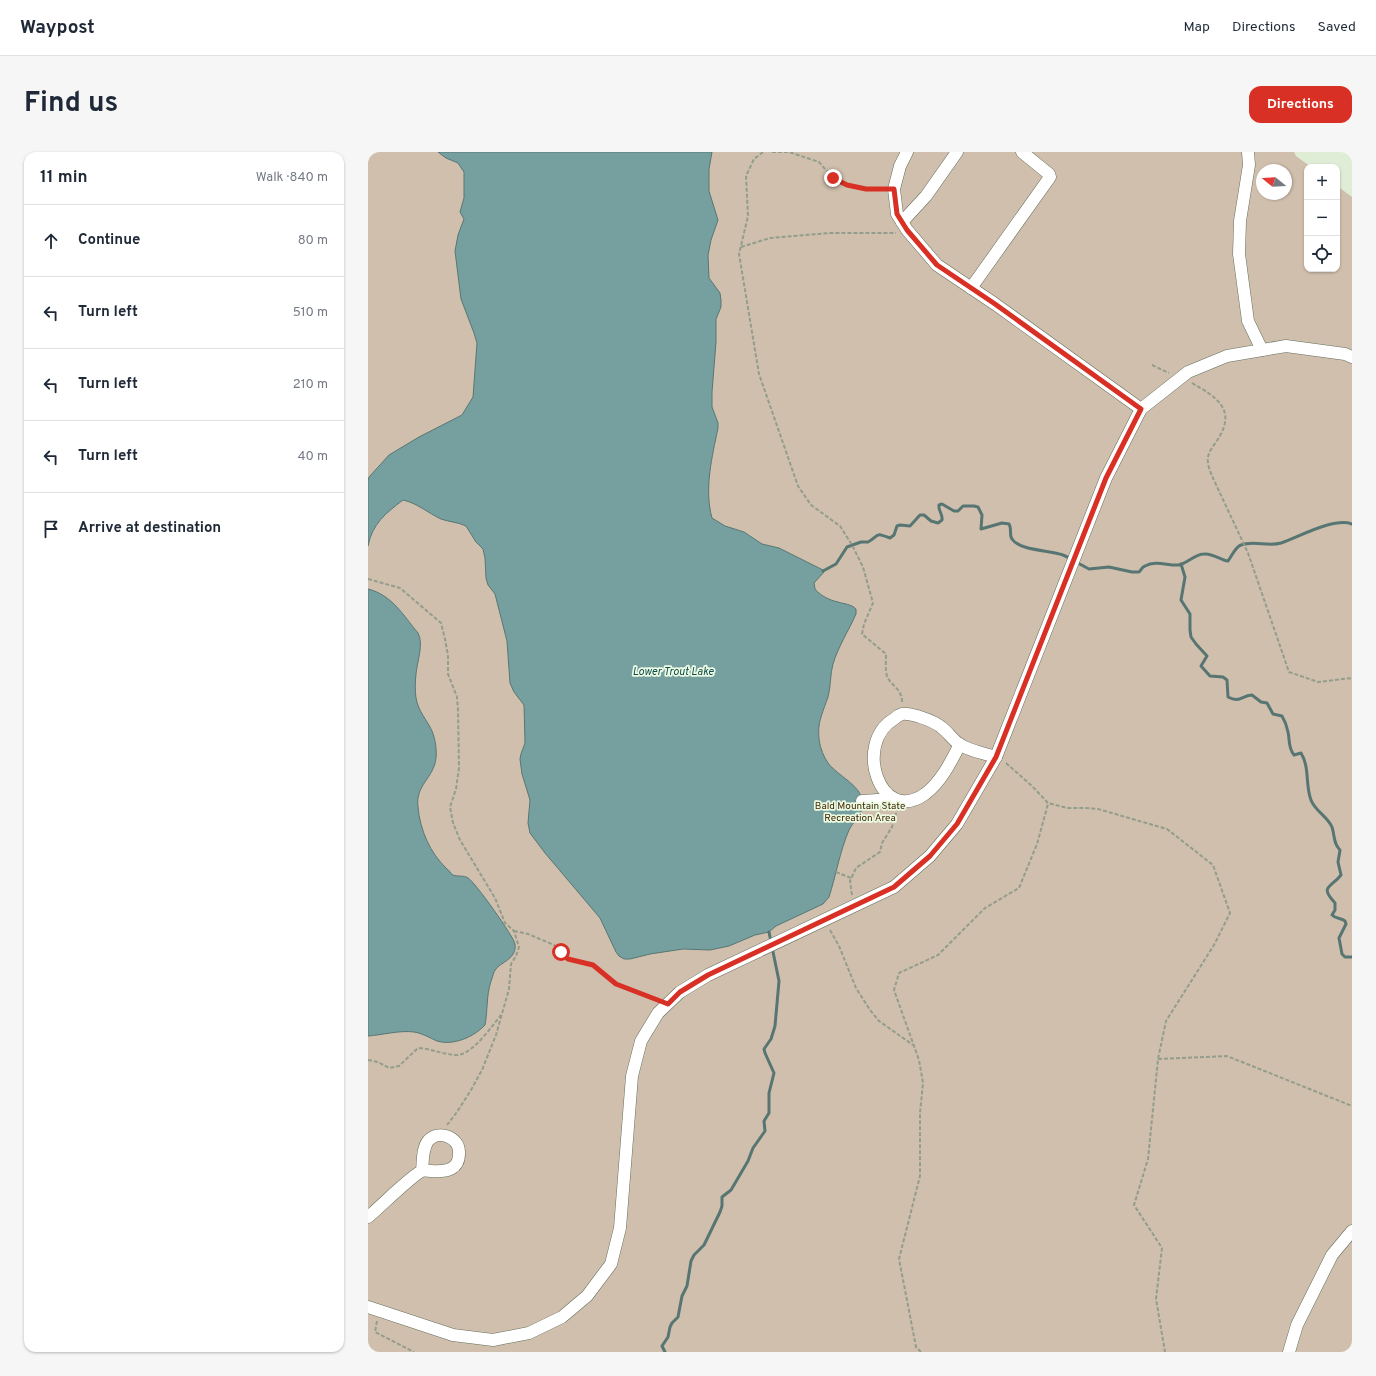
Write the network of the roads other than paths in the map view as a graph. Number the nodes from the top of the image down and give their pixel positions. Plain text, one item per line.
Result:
1 (907, 152) edge
2 (957, 152) edge
3 (1022, 152) edge
4 (1248, 152) edge
5 (902, 222) junction
6 (971, 288) junction
7 (1262, 350) junction
8 (1352, 357) edge
9 (1141, 409) junction
10 (960, 744) junction
11 (996, 757) junction
12 (894, 799) junction
13 (862, 801) dead end
14 (422, 1171) junction
15 (368, 1217) edge
16 (1352, 1231) edge
17 (368, 1307) edge
18 (1289, 1352) edge

1 - 5 street
2 - 5 street
3 - 6 street
4 - 7 street
5 - 6 street
6 - 9 street
7 - 8 street
7 - 9 street
9 - 11 street
10 - 11 street
10 - 12 street
10 - 12 street
11 - 17 street
12 - 13 street
14 - 14 street
14 - 15 street
16 - 18 street

